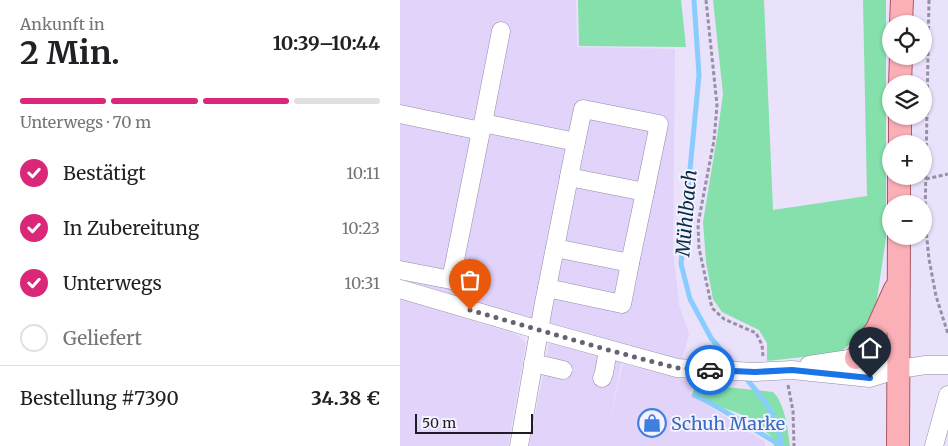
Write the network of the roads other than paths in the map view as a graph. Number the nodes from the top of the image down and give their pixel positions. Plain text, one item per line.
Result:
1 (902, 0) edge
2 (901, 15) edge
3 (501, 32) dead end
4 (400, 114) edge
5 (482, 127) junction
6 (576, 142) junction
7 (569, 177) junction
8 (645, 192) junction
9 (899, 245) edge
10 (555, 248) junction
11 (630, 263) junction
12 (400, 270) edge
13 (898, 284) junction
14 (546, 288) junction
15 (400, 289) edge
16 (539, 330) junction
17 (608, 350) junction
18 (856, 358) junction
19 (534, 363) junction
20 (948, 365) edge
21 (899, 369) junction
22 (563, 370) dead end
23 (789, 370) junction
24 (602, 378) dead end
25 (948, 395) edge
26 (519, 446) edge
27 (898, 446) edge
28 (934, 446) edge

1 - 2 main road
3 - 5 street
4 - 5 street
5 - 6 street
5 - 12 street
6 - 7 street
6 - 8 street
7 - 8 street
7 - 10 street
8 - 11 street
9 - 13 main road
10 - 11 street
10 - 14 street
11 - 14 street
13 - 18 main road
13 - 21 main road
14 - 16 street
15 - 16 street
16 - 17 street
16 - 19 street
17 - 23 street
17 - 24 street
18 - 21 street
18 - 23 street
19 - 22 street
19 - 26 street
20 - 21 street
21 - 23 street
21 - 27 main road
25 - 28 street

